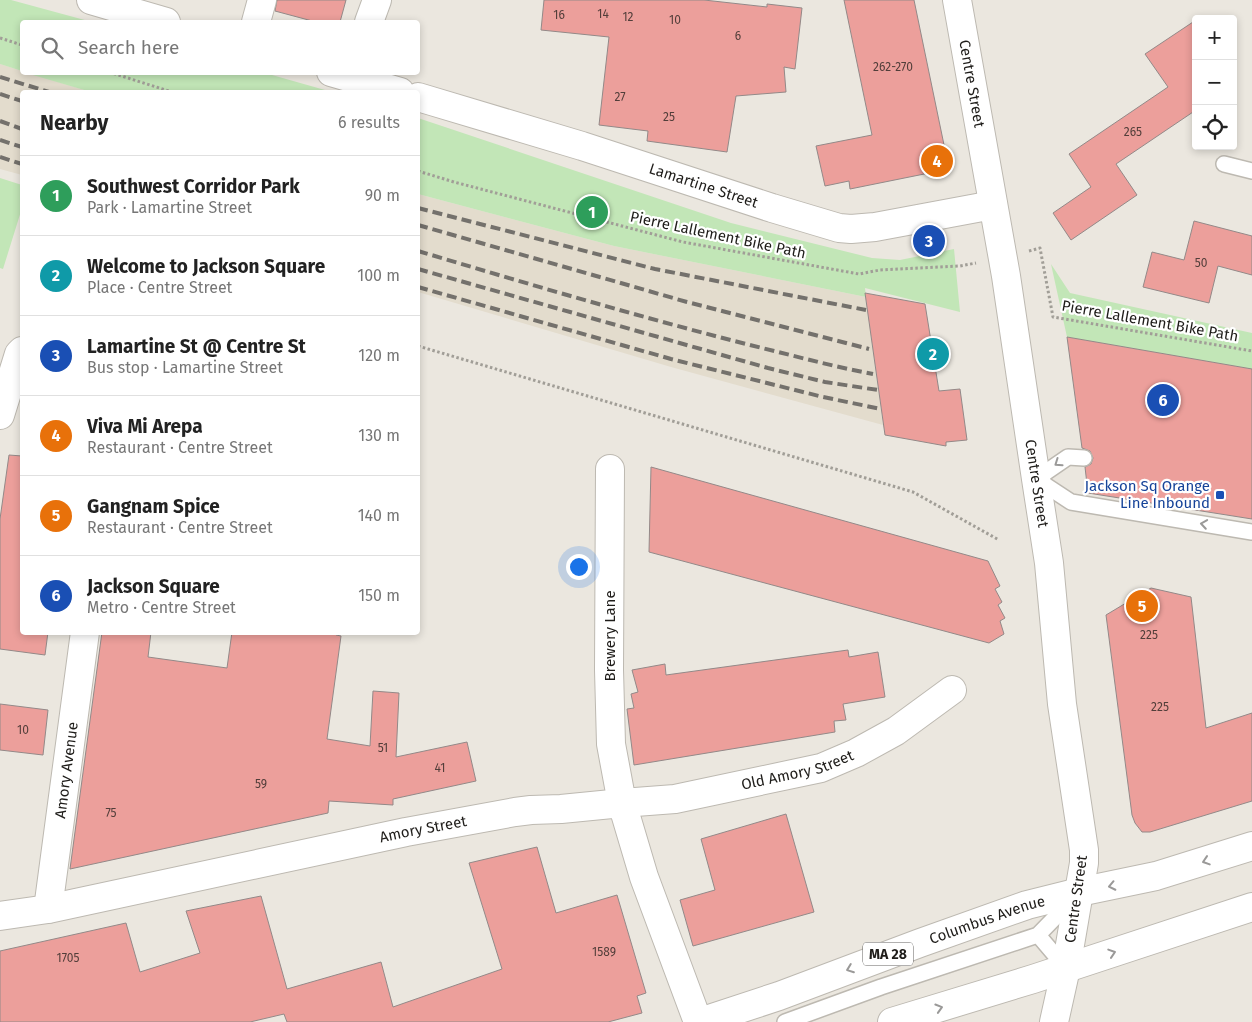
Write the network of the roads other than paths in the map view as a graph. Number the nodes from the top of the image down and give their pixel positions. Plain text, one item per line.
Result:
1 (91, 0) edge
2 (262, 0) edge
3 (377, 0) edge
4 (957, 0) edge
5 (159, 20) edge
6 (257, 20) edge
7 (370, 20) edge
8 (345, 75) edge
9 (394, 90) edge
10 (420, 98) edge
11 (1224, 164) dead end
12 (1252, 171) edge
13 (993, 205) junction
14 (20, 354) edge
15 (0, 414) edge
16 (1084, 458) dead end
17 (610, 469) dead end
18 (1036, 479) junction
19 (1252, 532) edge
20 (85, 635) edge
21 (952, 690) dead end
22 (622, 803) junction
23 (1252, 846) edge
24 (1079, 892) junction
25 (1252, 907) edge
26 (48, 909) junction
27 (0, 916) edge
28 (1038, 935) junction
29 (1066, 968) junction
30 (699, 1022) edge
31 (785, 1022) edge
32 (892, 1022) edge
33 (1054, 1022) edge

1 - 5 street
2 - 6 street
3 - 7 street
4 - 13 street, Centre Street
8 - 9 street
10 - 13 street, Lamartine Street
11 - 12 lane
13 - 18 street, Centre Street
14 - 15 street
16 -> 18 lane
17 - 22 street, Brewery Lane
19 -> 18 lane
18 - 24 street, Centre Street
20 - 26 street, Amory Avenue
21 - 22 street, Old Amory Street
22 - 26 street, Amory Street
22 - 30 street
23 -> 24 street, Columbus Avenue / MA 28
24 - 28 lane, Columbus Avenue
24 - 29 street, Centre Street
24 -> 30 street, Columbus Avenue / MA 28
29 -> 25 street
26 - 27 street, Amory Street
28 - 29 lane, Columbus Avenue
28 - 31 lane, Columbus Avenue
32 -> 29 street
29 - 33 street, Centre Street

